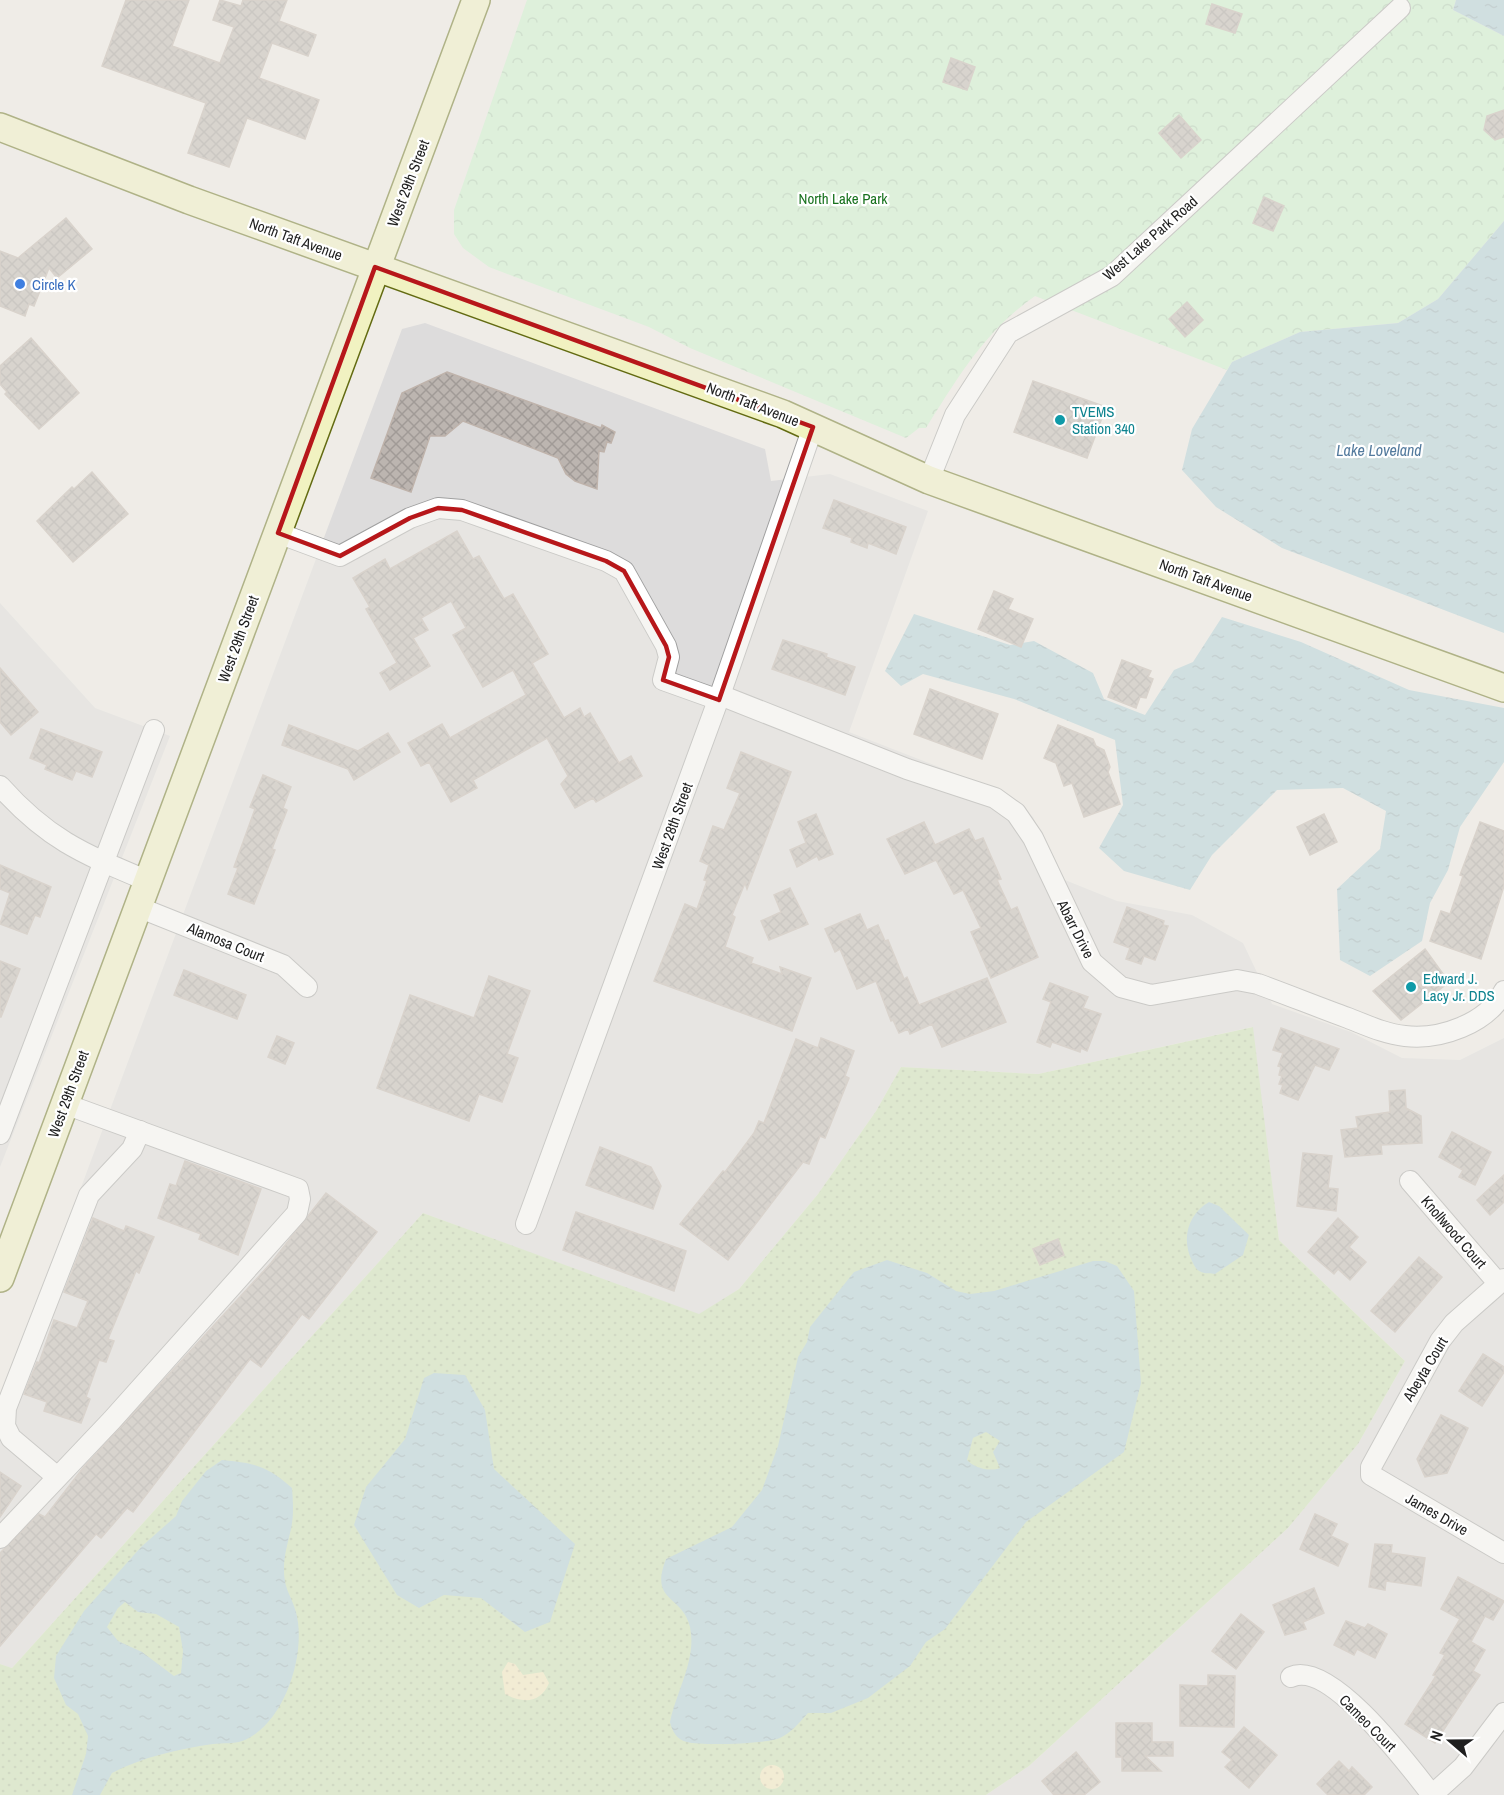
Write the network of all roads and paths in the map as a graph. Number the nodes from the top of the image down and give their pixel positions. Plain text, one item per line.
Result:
1 (476, 0) edge
2 (1400, 8) dead end
3 (0, 127) edge
4 (375, 267) junction
5 (813, 427) junction
6 (928, 480) junction
7 (278, 532) junction
8 (1504, 688) edge
9 (720, 698) junction
10 (154, 730) dead end
11 (0, 786) edge
12 (105, 863) junction
13 (148, 881) junction
14 (138, 907) junction
15 (307, 987) dead end
16 (1504, 991) edge
17 (65, 1104) junction
18 (140, 1131) junction
19 (0, 1134) edge
20 (1410, 1181) dead end
21 (526, 1224) dead end
22 (0, 1278) edge
23 (1501, 1281) edge
24 (1371, 1475) joint
25 (57, 1476) junction
26 (0, 1538) edge
27 (1504, 1553) edge
28 (1291, 1677) dead end
29 (1504, 1713) edge
30 (1432, 1795) edge

1 - 4 main road, West 29th Street
2 - 6 street, West Lake Park Road
3 - 4 main road, North Taft Avenue
4 - 5 main road, North Taft Avenue
4 - 7 main road, West 29th Street
5 - 6 main road, North Taft Avenue
5 - 9 street, West 28th Street
6 - 8 main road, North Taft Avenue
7 - 9 street, Abarr Drive
7 - 13 main road, West 29th Street
9 - 16 street, Abarr Drive
9 - 21 street, West 28th Street
10 - 12 street
11 - 12 street
12 - 13 street
12 - 19 street
13 - 14 main road, West 29th Street
14 - 15 street, Alamosa Court
14 - 17 main road, West 29th Street
17 - 18 street
17 - 22 main road, West 29th Street
18 - 25 street
18 - 25 street
20 - 23 street, Knollwood Court
23 - 24 street, Abeyta Court
24 - 27 street, James Drive
25 - 26 street
28 - 30 street, Cameo Court
29 - 30 street

